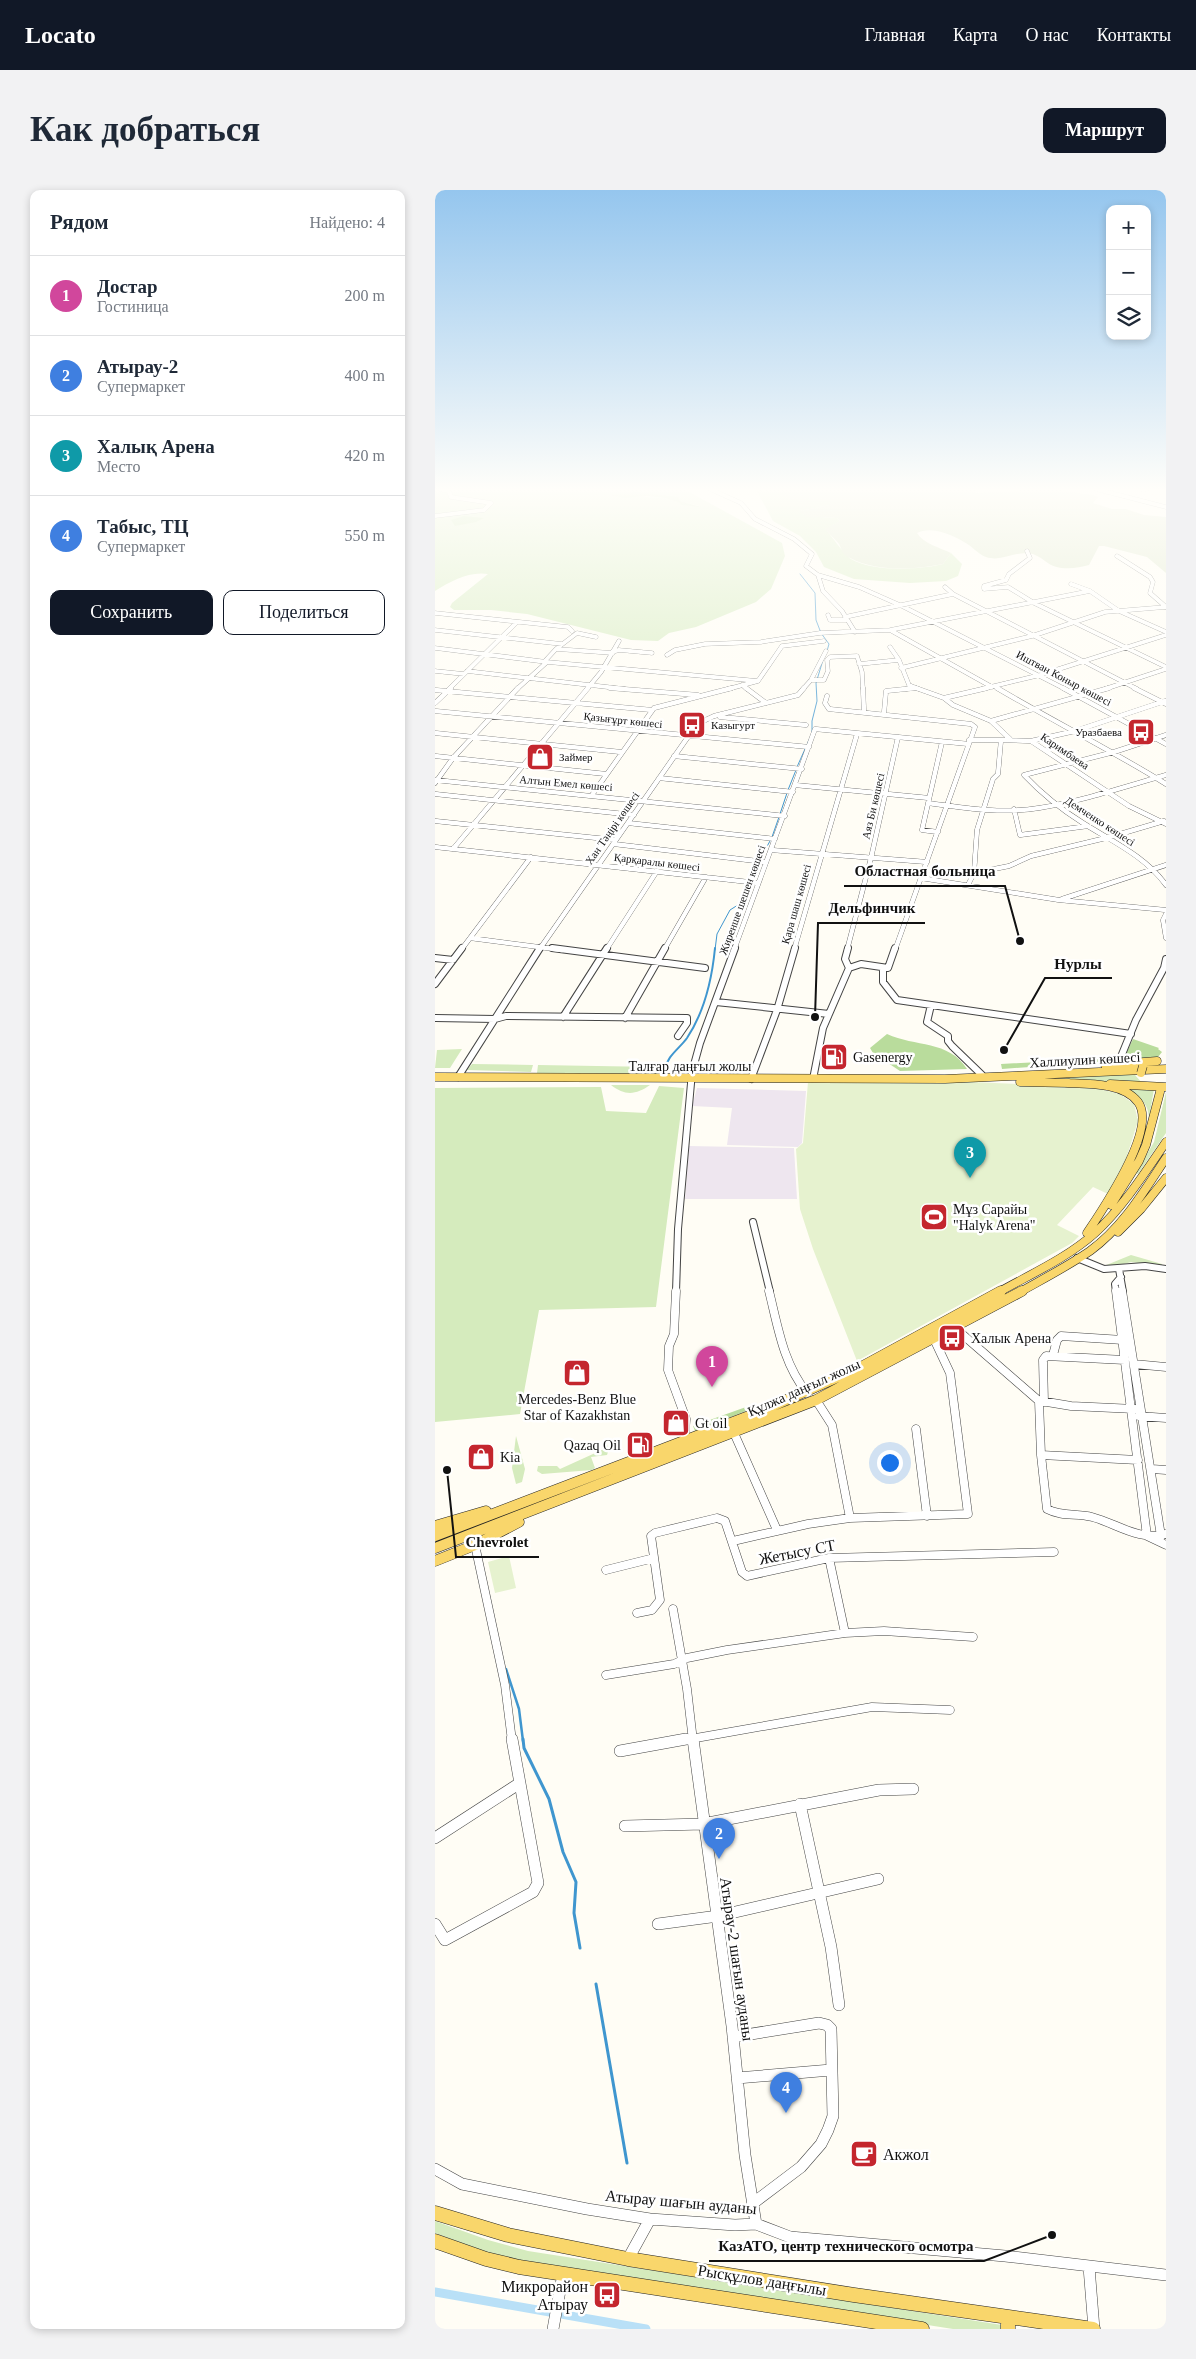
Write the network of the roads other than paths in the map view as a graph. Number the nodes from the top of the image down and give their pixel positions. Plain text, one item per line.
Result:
1 (821, 589) edge
2 (863, 589) edge
3 (947, 589) edge
4 (1011, 589) edge
5 (1085, 589) edge
6 (1151, 589) edge
7 (1091, 591) junction
8 (953, 594) junction
9 (1034, 603) junction
10 (902, 606) junction
11 (1166, 607) edge
12 (1119, 611) junction
13 (986, 612) junction
14 (435, 613) edge
15 (828, 615) dead end
16 (846, 618) junction
17 (932, 621) junction
18 (517, 622) junction
19 (1073, 622) junction
20 (435, 630) edge
21 (890, 630) junction
22 (572, 631) dead end
23 (855, 632) junction
24 (820, 633) junction
25 (1166, 634) edge
26 (1032, 636) junction
27 (501, 637) junction
28 (596, 637) dead end
29 (1159, 639) junction
30 (619, 641) dead end
31 (1166, 642) edge
32 (562, 644) junction
33 (890, 647) dead end
34 (985, 647) junction
35 (435, 648) edge
36 (1129, 648) junction
37 (556, 649) junction
38 (826, 650) dead end
39 (613, 653) junction
40 (652, 653) dead end
41 (484, 654) junction
42 (667, 655) dead end
43 (899, 660) junction
44 (942, 660) junction
45 (1085, 661) junction
46 (547, 662) junction
47 (859, 664) junction
48 (605, 667) junction
49 (901, 668) junction
50 (1166, 668) edge
51 (435, 671) edge
52 (465, 672) junction
53 (1040, 675) junction
54 (528, 679) junction
55 (816, 680) junction
56 (758, 681) junction
57 (1125, 681) junction
58 (742, 685) junction
59 (590, 686) junction
60 (994, 687) junction
61 (918, 688) junction
62 (435, 690) edge
63 (446, 691) junction
64 (703, 695) junction
65 (827, 696) dead end
66 (508, 697) junction
67 (1080, 697) junction
68 (944, 698) junction
69 (1165, 702) edge
70 (435, 703) edge
71 (766, 703) junction
72 (575, 704) junction
73 (652, 710) junction
74 (1034, 710) junction
75 (435, 711) edge
76 (864, 712) junction
77 (884, 713) junction
78 (714, 716) junction
79 (490, 717) junction
80 (1119, 718) junction
81 (991, 721) junction
82 (557, 722) junction
83 (806, 725) dead end
84 (815, 729) joint
85 (636, 730) junction
86 (1075, 731) junction
87 (435, 733) edge
88 (857, 734) junction
89 (1166, 735) edge
90 (472, 736) junction
91 (688, 736) junction
92 (898, 737) junction
93 (1156, 738) junction
94 (1009, 739) junction
95 (1001, 740) junction
96 (1031, 740) junction
97 (942, 742) junction
98 (969, 742) junction
99 (539, 744) junction
100 (1166, 744) edge
101 (809, 746) junction
102 (621, 752) junction
103 (1114, 752) junction
104 (435, 756) edge
105 (675, 756) junction
106 (453, 758) junction
107 (1066, 764) junction
108 (522, 765) junction
109 (801, 769) junction
110 (606, 774) junction
111 (1166, 775) edge
112 (659, 778) junction
113 (1157, 779) junction
114 (436, 781) edge
115 (1166, 784) edge
116 (795, 786) junction
117 (505, 788) junction
118 (839, 790) junction
119 (793, 792) junction
120 (1109, 792) junction
121 (435, 794) edge
122 (886, 794) junction
123 (592, 795) junction
124 (493, 800) junction
125 (928, 800) junction
126 (642, 802) junction
127 (1055, 804) junction
128 (948, 805) junction
129 (1014, 809) junction
130 (983, 810) junction
131 (634, 815) junction
132 (785, 816) junction
133 (435, 820) edge
134 (1165, 822) edge
135 (628, 823) junction
136 (472, 824) junction
137 (1089, 826) junction
138 (938, 832) junction
139 (1110, 837) junction
140 (775, 839) junction
141 (615, 842) junction
142 (435, 847) edge
143 (453, 849) junction
144 (771, 850) junction
145 (820, 855) junction
146 (531, 857) junction
147 (871, 858) junction
148 (765, 862) junction
149 (927, 862) junction
150 (599, 865) junction
151 (1166, 865) edge
152 (1154, 870) junction
153 (657, 871) junction
154 (974, 873) junction
155 (707, 878) junction
156 (921, 878) junction
157 (759, 883) junction
158 (968, 884) junction
159 (1166, 885) edge
160 (1059, 900) junction
161 (1166, 912) edge
162 (470, 938) junction
163 (1166, 938) edge
164 (541, 947) junction
165 (604, 955) junction
166 (435, 958) edge
167 (1166, 958) edge
168 (453, 960) junction
169 (658, 963) junction
170 (705, 968) dead end
171 (849, 968) junction
172 (885, 968) junction
173 (435, 984) edge
174 (715, 1002) junction
175 (931, 1006) junction
176 (777, 1010) junction
177 (829, 1014) junction
178 (563, 1017) junction
179 (435, 1018) edge
180 (625, 1018) junction
181 (495, 1019) junction
182 (1131, 1034) junction
183 (678, 1036) dead end
184 (1166, 1060) edge
185 (1157, 1061) junction
186 (1118, 1064) junction
187 (1166, 1069) edge
188 (982, 1075) junction
189 (435, 1077) edge
190 (458, 1077) junction
191 (693, 1078) junction
192 (751, 1079) junction
193 (813, 1079) junction
194 (945, 1079) junction
195 (1065, 1083) junction
196 (1163, 1086) edge
197 (1166, 1142) edge
198 (1166, 1158) edge
199 (1166, 1178) edge
200 (753, 1222) dead end
201 (1087, 1233) junction
202 (1091, 1250) junction
203 (1066, 1253) junction
204 (1077, 1258) junction
205 (1166, 1269) edge
206 (1120, 1273) junction
207 (955, 1328) junction
208 (934, 1339) junction
209 (1123, 1340) junction
210 (1053, 1355) junction
211 (1125, 1360) junction
212 (1135, 1364) junction
213 (1166, 1367) edge
214 (807, 1393) junction
215 (816, 1400) junction
216 (1041, 1402) junction
217 (1132, 1412) junction
218 (1141, 1413) junction
219 (1166, 1418) edge
220 (916, 1429) dead end
221 (734, 1433) junction
222 (684, 1442) junction
223 (1041, 1456) junction
224 (1138, 1460) junction
225 (1152, 1469) junction
226 (1166, 1470) edge
227 (547, 1494) junction
228 (554, 1504) junction
229 (927, 1516) junction
230 (850, 1518) junction
231 (435, 1526) edge
232 (777, 1530) junction
233 (1164, 1535) edge
234 (435, 1536) edge
235 (1147, 1536) junction
236 (733, 1541) junction
237 (475, 1545) junction
238 (1166, 1545) edge
239 (435, 1548) edge
240 (1053, 1552) dead end
241 (654, 1558) junction
242 (829, 1558) junction
243 (435, 1560) edge
244 (606, 1570) dead end
245 (673, 1609) dead end
246 (637, 1613) dead end
247 (845, 1633) junction
248 (973, 1637) dead end
249 (683, 1660) junction
250 (606, 1675) dead end
251 (949, 1710) dead end
252 (693, 1737) junction
253 (620, 1752) dead end
254 (520, 1782) junction
255 (913, 1789) dead end
256 (800, 1804) junction
257 (703, 1824) junction
258 (625, 1826) dead end
259 (435, 1838) edge
260 (878, 1879) dead end
261 (819, 1892) junction
262 (717, 1916) junction
263 (435, 1924) edge
264 (658, 1924) dead end
265 (839, 2005) dead end
266 (733, 2037) junction
267 (831, 2070) junction
268 (737, 2078) junction
269 (435, 2169) edge
270 (752, 2204) junction
271 (435, 2213) edge
272 (650, 2219) junction
273 (756, 2224) junction
274 (435, 2241) edge
275 (628, 2259) junction
276 (1089, 2267) junction
277 (563, 2274) junction
278 (1166, 2275) edge
279 (1007, 2323) edge
280 (553, 2327) edge
281 (922, 2329) edge
282 (1093, 2329) edge

1 - 16 street
2 - 10 street, Иштван Коныр көшесі
3 - 8 street
4 - 9 street
5 - 7 street
6 - 11 street
7 - 9 street
7 - 12 street
8 - 10 street
8 - 13 street
9 - 13 street
9 - 19 street
10 - 16 street
10 - 17 street, Иштван Коныр көшесі
11 - 12 street
12 - 19 street
12 - 25 street
13 - 17 street
13 - 26 street
14 - 18 street
15 - 16 street
16 - 23 street
17 - 21 street
17 - 34 street, Иштван Коныр көшесі
18 - 22 street
18 - 27 street
19 - 26 street
19 - 36 street
20 - 27 street
21 - 23 street
21 - 44 street
23 - 24 street
24 - 42 street
24 - 56 street
25 - 29 street
26 - 34 street
26 - 45 street
27 - 32 street
27 - 41 street
28 - 32 street
29 - 31 street
29 - 36 street
30 - 39 street
32 - 37 street
33 - 43 street
34 - 44 street
34 - 53 street, Иштван Коныр көшесі
35 - 41 street
36 - 45 street
36 - 50 street
37 - 39 street
37 - 46 street
38 - 55 street, Хан Тәңірі көшесі
39 - 40 street
39 - 48 street
41 - 46 street
41 - 52 street
43 - 47 street
43 - 49 street
44 - 49 street
44 - 60 street
45 - 53 street
45 - 57 street
46 - 48 street
46 - 54 street
47 - 55 street
47 - 76 street
48 - 56 street
48 - 59 street
49 - 61 street
50 - 57 street
51 - 52 street
52 - 54 street
52 - 63 street
53 - 60 street
53 - 67 street, Иштван Коныр көшесі
54 - 59 street
54 - 66 street
55 - 71 street, Хан Тәңірі көшесі
56 - 58 street
57 - 67 street
57 - 69 street
58 - 64 street
58 - 71 street
59 - 64 street
59 - 72 street
60 - 68 street
60 - 74 street
61 - 68 street
61 - 77 street
62 - 63 street
63 - 66 street
63 - 70 street
64 - 73 street
65 - 76 street
66 - 72 street
66 - 79 street
67 - 74 street
67 - 80 street, Иштван Коныр көшесі
68 - 81 street
69 - 80 street
71 - 78 street, Хан Тәңірі көшесі
72 - 73 street
72 - 82 street
73 - 85 street
74 - 81 street
74 - 86 street
75 - 79 street, Қазығұрт көшесі
76 - 77 street
77 - 98 street
78 - 83 street
78 - 91 street, Хан Тәңірі көшесі
79 - 82 street, Қазығұрт көшесі
79 - 90 street
80 - 86 street
80 - 93 street, Иштван Коныр көшесі
81 - 94 street
82 - 85 street, Қазығұрт көшесі
82 - 99 street
84 - 88 street, Каримбаева
84 - 101 street, Жиренше шешен көшесі
85 - 91 street, Қазығұрт көшесі
85 - 102 street
86 - 96 street
86 - 103 street
87 - 90 street
88 - 92 street, Каримбаева
88 - 118 street, Қара шаш көшесі
89 - 93 street
90 - 99 street
90 - 106 street
91 - 101 street, Қазығұрт көшесі
91 - 105 street, Хан Тәңірі көшесі
92 - 97 street, Каримбаева
92 - 122 street, Аяз Би көшесі
93 - 100 street, Иштван Коныр көшесі
93 - 103 street
94 - 95 street, Каримбаева
94 - 96 street, Каримбаева
95 - 98 street, Каримбаева
95 - 130 street
96 - 107 street, Каримбаева
97 - 98 street, Каримбаева
97 - 125 street
98 - 128 street
99 - 102 street
99 - 108 street
101 - 109 street, Жиренше шешен көшесі
102 - 110 street
103 - 107 street
103 - 113 street
104 - 106 street
105 - 109 street
105 - 112 street, Хан Тәңірі көшесі
106 - 108 street
106 - 114 street
107 - 120 street, Каримбаева
107 - 127 street, Демченко көшесі
108 - 110 street
108 - 117 street
109 - 116 street, Жиренше шешен көшесі
110 - 123 street
111 - 113 street
112 - 119 street
112 - 126 street, Хан Тәңірі көшесі
113 - 115 street
113 - 120 street
114 - 117 street, Алтын Емел көшесі
116 - 118 street
116 - 119 street, Жиренше шешен көшесі
117 - 123 street, Алтын Емел көшесі
117 - 124 street
118 - 122 street
118 - 145 street, Қара шаш көшесі
119 - 132 street, Жиренше шешен көшесі
120 - 127 street
120 - 134 street, Каримбаева
121 - 124 street
122 - 125 street
122 - 147 street, Аяз Би көшесі
123 - 126 street, Алтын Емел көшесі
124 - 131 street
124 - 136 street
125 - 128 street
125 - 138 street
126 - 131 street, Хан Тәңірі көшесі
126 - 132 street, Алтын Емел көшесі
127 - 129 street
127 - 137 street, Демченко көшесі
128 - 130 street
128 - 138 street
129 - 130 street
129 - 137 street
130 - 154 street
131 - 135 street, Хан Тәңірі көшесі
132 - 140 street, Жиренше шешен көшесі
133 - 136 street
134 - 139 street
135 - 140 street
135 - 141 street, Хан Тәңірі көшесі
136 - 141 street
136 - 143 street
137 - 139 street, Демченко көшесі
138 - 149 street
139 - 152 street, Демченко көшесі
139 - 154 street
140 - 144 street, Жиренше шешен көшесі
141 - 148 street
141 - 150 street, Хан Тәңірі көшесі
142 - 143 street, Қарқаралы көшесі
143 - 146 street, Қарқаралы көшесі
144 - 145 street
144 - 148 street, Жиренше шешен көшесі
145 - 147 street
145 - 176 street, Қара шаш көшесі
146 - 150 street, Қарқаралы көшесі
146 - 162 street
147 - 149 street
147 - 171 street, Аяз Би көшесі
148 - 157 street, Жиренше шешен көшесі
149 - 156 street
150 - 153 street, Қарқаралы көшесі
150 - 164 street, Хан Тәңірі көшесі
151 - 152 street
152 - 159 street, Демченко көшесі
152 - 160 street
153 - 155 street, Қарқаралы көшесі
153 - 165 street
154 - 158 street
155 - 157 street, Қарқаралы көшесі
155 - 169 street
156 - 158 street
156 - 172 street
157 - 174 street, Жиренше шешен көшесі
158 - 160 street
160 - 161 street
161 - 163 street
162 - 164 street
162 - 168 street
164 - 165 street
164 - 181 street, Хан Тәңірі көшесі
165 - 169 street
165 - 178 street
166 - 168 street
167 - 182 street
168 - 173 street
169 - 170 street
169 - 180 street
171 - 172 street
171 - 177 street, Аяз Би көшесі
172 - 175 street
174 - 176 street
174 - 191 street, Жиренше шешен көшесі
175 - 182 street
175 - 188 street
176 - 177 street
176 - 192 street, Қара шаш көшесі
177 - 193 street, Аяз Би көшесі
178 - 180 street
178 - 181 street
179 - 181 street
180 - 183 street
181 - 190 street, Хан Тәңірі көшесі
182 - 186 street
184 - 185 main road
185 - 186 main road, Халлиулин көшесі
185 - 196 main road
186 - 188 main road, Халлиулин көшесі
187 - 194 main road, Халлиулин көшесі
188 - 194 main road, Халлиулин көшесі
189 - 190 main road, Талғар даңғыл жолы
190 - 191 main road, Талғар даңғыл жолы
191 - 192 main road, Талғар даңғыл жолы
191 - 222 street, Жиренше шешен көшесі
192 - 193 main road, Талғар даңғыл жолы
193 - 194 main road, Талғар даңғыл жолы
194 - 195 main road, Халлиулин көшесі
195 - 196 main road, Халлиулин көшесі
195 - 201 main road
196 - 201 main road
197 - 203 main road, Құлжа даңғыл жолы
198 - 202 main road, Құлжа даңғыл жолы
199 - 202 main road
200 - 214 street
201 - 203 main road
202 - 204 main road, Құлжа даңғыл жолы
203 - 214 main road, Құлжа даңғыл жолы
204 - 206 street
204 - 207 main road, Құлжа даңғыл жолы
205 - 206 street
206 - 209 street
206 - 212 street
207 - 208 main road, Құлжа даңғыл жолы
207 - 216 street
208 - 215 main road, Құлжа даңғыл жолы
208 - 229 street
209 - 210 street
209 - 211 street
210 - 211 street
210 - 216 street
211 - 217 street
212 - 213 street
212 - 218 street
214 - 222 main road, Құлжа даңғыл жолы
215 - 221 main road, Құлжа даңғыл жолы
215 - 230 street
216 - 217 street
216 - 223 street
217 - 218 street
217 - 224 street
218 - 219 street
218 - 225 street
220 - 229 street
221 - 228 main road, Құлжа даңғыл жолы
221 - 232 street
222 - 227 main road, Құлжа даңғыл жолы
223 - 224 street
223 - 235 street
224 - 235 street
225 - 226 street
225 - 233 street
227 - 231 main road
227 - 234 main road, Құлжа даңғыл жолы
228 - 237 main road
228 - 239 main road, Құлжа даңғыл жолы
229 - 230 street
230 - 232 street
232 - 236 street
233 - 235 street
235 - 238 street
236 - 241 street, Жетысу СТ
236 - 242 street, Жетысу СТ
237 - 243 main road
237 - 254 street
240 - 242 street, Жетысу СТ
241 - 244 street
241 - 246 street, Жетысу СТ
242 - 247 street
245 - 249 street, Атырау-2 шағын ауданы
247 - 248 street
247 - 249 street
249 - 250 street
249 - 252 street, Атырау-2 шағын ауданы
251 - 252 street
252 - 253 street
252 - 257 street, Атырау-2 шағын ауданы
254 - 259 street
254 - 263 street
255 - 256 street
256 - 257 street
256 - 261 street
257 - 258 street
257 - 262 street, Атырау-2 шағын ауданы
260 - 261 street
261 - 262 street
261 - 265 street
262 - 264 street
262 - 266 street, Атырау-2 шағын ауданы
266 - 267 street
266 - 268 street, Атырау-2 шағын ауданы
267 - 268 street
267 - 270 street
268 - 270 street, Атырау-2 шағын ауданы
269 - 272 street, Атырау шағын ауданы
270 - 273 street, Атырау-2 шағын ауданы
271 - 275 main road, Рысқұлов даңғылы
272 - 273 street, Атырау шағын ауданы
272 - 275 street
273 - 276 street, Атырау шағын ауданы
274 - 277 main road, Рысқұлов даңғылы
275 - 279 main road, Рысқұлов даңғылы
276 - 278 street, Атырау шағын ауданы
276 - 282 street
277 - 280 street
277 - 281 main road, Рысқұлов даңғылы
279 - 282 main road, Рысқұлов даңғылы

